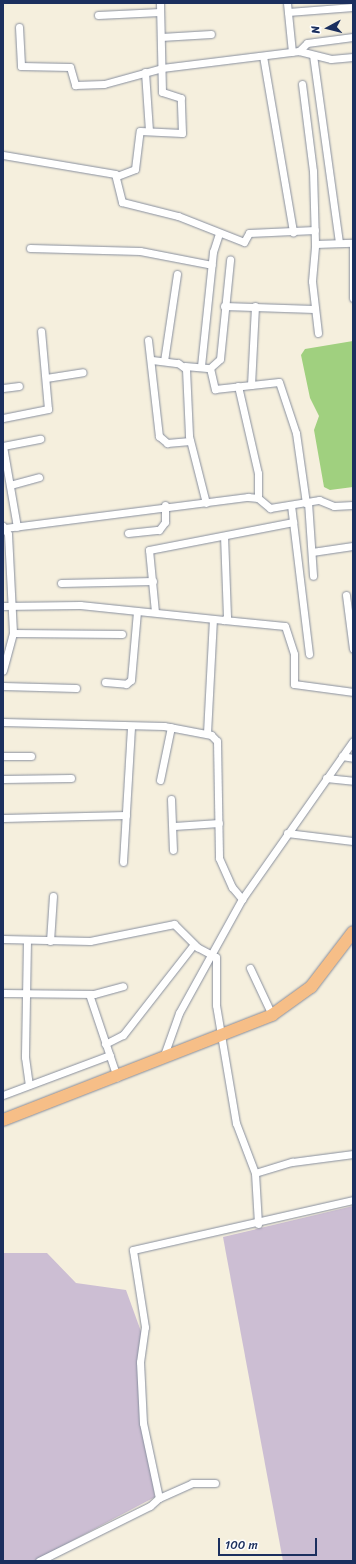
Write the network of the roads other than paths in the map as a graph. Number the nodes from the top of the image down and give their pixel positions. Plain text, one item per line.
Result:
1 (160, 3) edge
2 (287, 3) edge
3 (353, 7) edge
4 (160, 12) junction
5 (288, 12) junction
6 (98, 15) dead end
7 (19, 27) dead end
8 (211, 34) dead end
9 (161, 37) junction
10 (353, 38) edge
11 (296, 52) junction
12 (313, 55) junction
13 (263, 56) junction
14 (353, 57) edge
15 (162, 68) junction
16 (145, 72) junction
17 (302, 84) dead end
18 (149, 131) junction
19 (3, 155) edge
20 (117, 176) junction
21 (314, 230) junction
22 (293, 232) junction
23 (219, 234) junction
24 (339, 242) junction
25 (353, 243) edge
26 (315, 244) junction
27 (30, 248) dead end
28 (230, 260) dead end
29 (212, 265) junction
30 (177, 274) dead end
31 (353, 298) edge
32 (224, 306) junction
33 (255, 306) junction
34 (314, 309) junction
35 (41, 331) dead end
36 (318, 333) dead end
37 (148, 340) dead end
38 (152, 360) junction
39 (164, 361) junction
40 (185, 366) junction
41 (202, 366) junction
42 (210, 368) junction
43 (83, 372) dead end
44 (46, 378) junction
45 (251, 385) junction
46 (19, 386) dead end
47 (238, 386) junction
48 (3, 388) edge
49 (3, 418) edge
50 (40, 439) dead end
51 (190, 441) junction
52 (3, 446) edge
53 (39, 477) dead end
54 (10, 485) junction
55 (258, 498) junction
56 (307, 502) junction
57 (206, 503) junction
58 (165, 505) junction
59 (291, 505) junction
60 (353, 505) edge
61 (293, 522) junction
62 (4, 527) edge
63 (17, 527) junction
64 (128, 533) dead end
65 (224, 536) junction
66 (353, 546) edge
67 (312, 552) junction
68 (313, 576) dead end
69 (153, 581) junction
70 (61, 583) dead end
71 (346, 595) dead end
72 (3, 606) edge
73 (12, 606) junction
74 (138, 611) junction
75 (155, 612) junction
76 (213, 619) junction
77 (224, 620) junction
78 (13, 633) junction
79 (122, 634) dead end
80 (353, 649) edge
81 (308, 654) dead end
82 (3, 672) edge
83 (105, 682) dead end
84 (3, 686) edge
85 (76, 688) dead end
86 (353, 692) edge
87 (3, 722) edge
88 (130, 726) junction
89 (171, 727) junction
90 (207, 733) junction
91 (353, 741) edge
92 (3, 756) edge
93 (31, 756) dead end
94 (342, 756) junction
95 (353, 758) edge
96 (71, 778) dead end
97 (326, 778) junction
98 (3, 780) edge
99 (160, 780) dead end
100 (353, 781) edge
101 (171, 799) dead end
102 (126, 815) junction
103 (3, 818) edge
104 (219, 823) junction
105 (174, 826) junction
106 (287, 833) junction
107 (353, 841) edge
108 (173, 850) dead end
109 (123, 862) dead end
110 (53, 896) dead end
111 (242, 899) junction
112 (353, 932) edge
113 (3, 939) edge
114 (27, 940) junction
115 (50, 940) junction
116 (194, 944) junction
117 (211, 954) junction
118 (250, 968) dead end
119 (123, 986) dead end
120 (3, 993) edge
121 (26, 993) junction
122 (89, 994) junction
123 (272, 1015) junction
124 (222, 1036) junction
125 (105, 1044) junction
126 (110, 1055) junction
127 (162, 1060) junction
128 (117, 1077) junction
129 (29, 1085) junction
130 (3, 1095) edge
131 (3, 1120) edge
132 (353, 1154) edge
133 (255, 1173) junction
134 (353, 1200) edge
135 (258, 1224) junction
136 (214, 1483) dead end
137 (159, 1498) junction
138 (39, 1561) edge

1 - 4 street
2 - 5 street
3 - 5 street
4 - 6 street
4 - 9 street
5 - 11 street
7 - 16 street
8 - 9 street
9 - 15 street
10 - 11 street
11 - 12 street
11 - 13 street
12 - 14 street
12 - 24 street
13 - 15 street
13 - 22 street
15 - 16 street
15 - 18 street
16 - 18 street
17 - 21 street
18 - 20 street
19 - 20 street
20 - 23 street
21 - 22 street
21 - 26 street
22 - 23 street
23 - 29 street
24 - 25 street
24 - 26 street
25 - 31 street
26 - 34 street
27 - 29 street
28 - 32 street
29 - 41 street
30 - 39 street
32 - 33 street
32 - 42 street
33 - 34 street
33 - 45 street
34 - 36 street
35 - 44 street
37 - 38 street
38 - 39 street
38 - 51 street
39 - 40 street
40 - 41 street
40 - 51 street
41 - 42 street
42 - 47 street
43 - 44 street
44 - 49 street
45 - 47 street
45 - 56 street
46 - 48 street
47 - 55 street
50 - 52 street
51 - 57 street
52 - 54 street
53 - 54 street
54 - 63 street
55 - 57 street
55 - 59 street
56 - 59 street
56 - 60 street
56 - 67 street
57 - 58 street
58 - 63 street
58 - 64 street
59 - 61 street
61 - 65 street
61 - 81 street
62 - 63 street
62 - 73 street
65 - 69 street
65 - 77 street
66 - 67 street
67 - 68 street
69 - 70 street
69 - 75 street
71 - 80 street
72 - 73 street
73 - 74 street
73 - 78 street
74 - 75 street
74 - 83 street
75 - 76 street
76 - 77 street
76 - 90 street
77 - 86 street
78 - 79 street
78 - 82 street
84 - 85 street
87 - 88 street
88 - 89 street
88 - 102 street
89 - 90 street
89 - 99 street
90 - 104 street
91 - 94 street
92 - 93 street
94 - 95 street
94 - 97 street
96 - 98 street
97 - 100 street
97 - 106 street
101 - 105 street
102 - 103 street
102 - 109 street
104 - 105 street
104 - 111 street
105 - 108 street
106 - 107 street
106 - 111 street
110 - 115 street
111 - 117 street
112 - 123 main road
113 - 114 street
114 - 115 street
114 - 121 street
115 - 116 street
116 - 117 street
116 - 125 street
117 - 124 street
117 - 127 street
118 - 123 street
119 - 122 street
120 - 121 street
121 - 122 street
121 - 129 street
122 - 125 street
123 - 124 main road
124 - 127 main road
124 - 133 street
125 - 126 street
126 - 128 street
126 - 129 street
127 - 128 main road
128 - 131 main road
129 - 130 street
132 - 133 street
133 - 135 street
134 - 135 street
135 - 137 street
136 - 137 street
137 - 138 street

